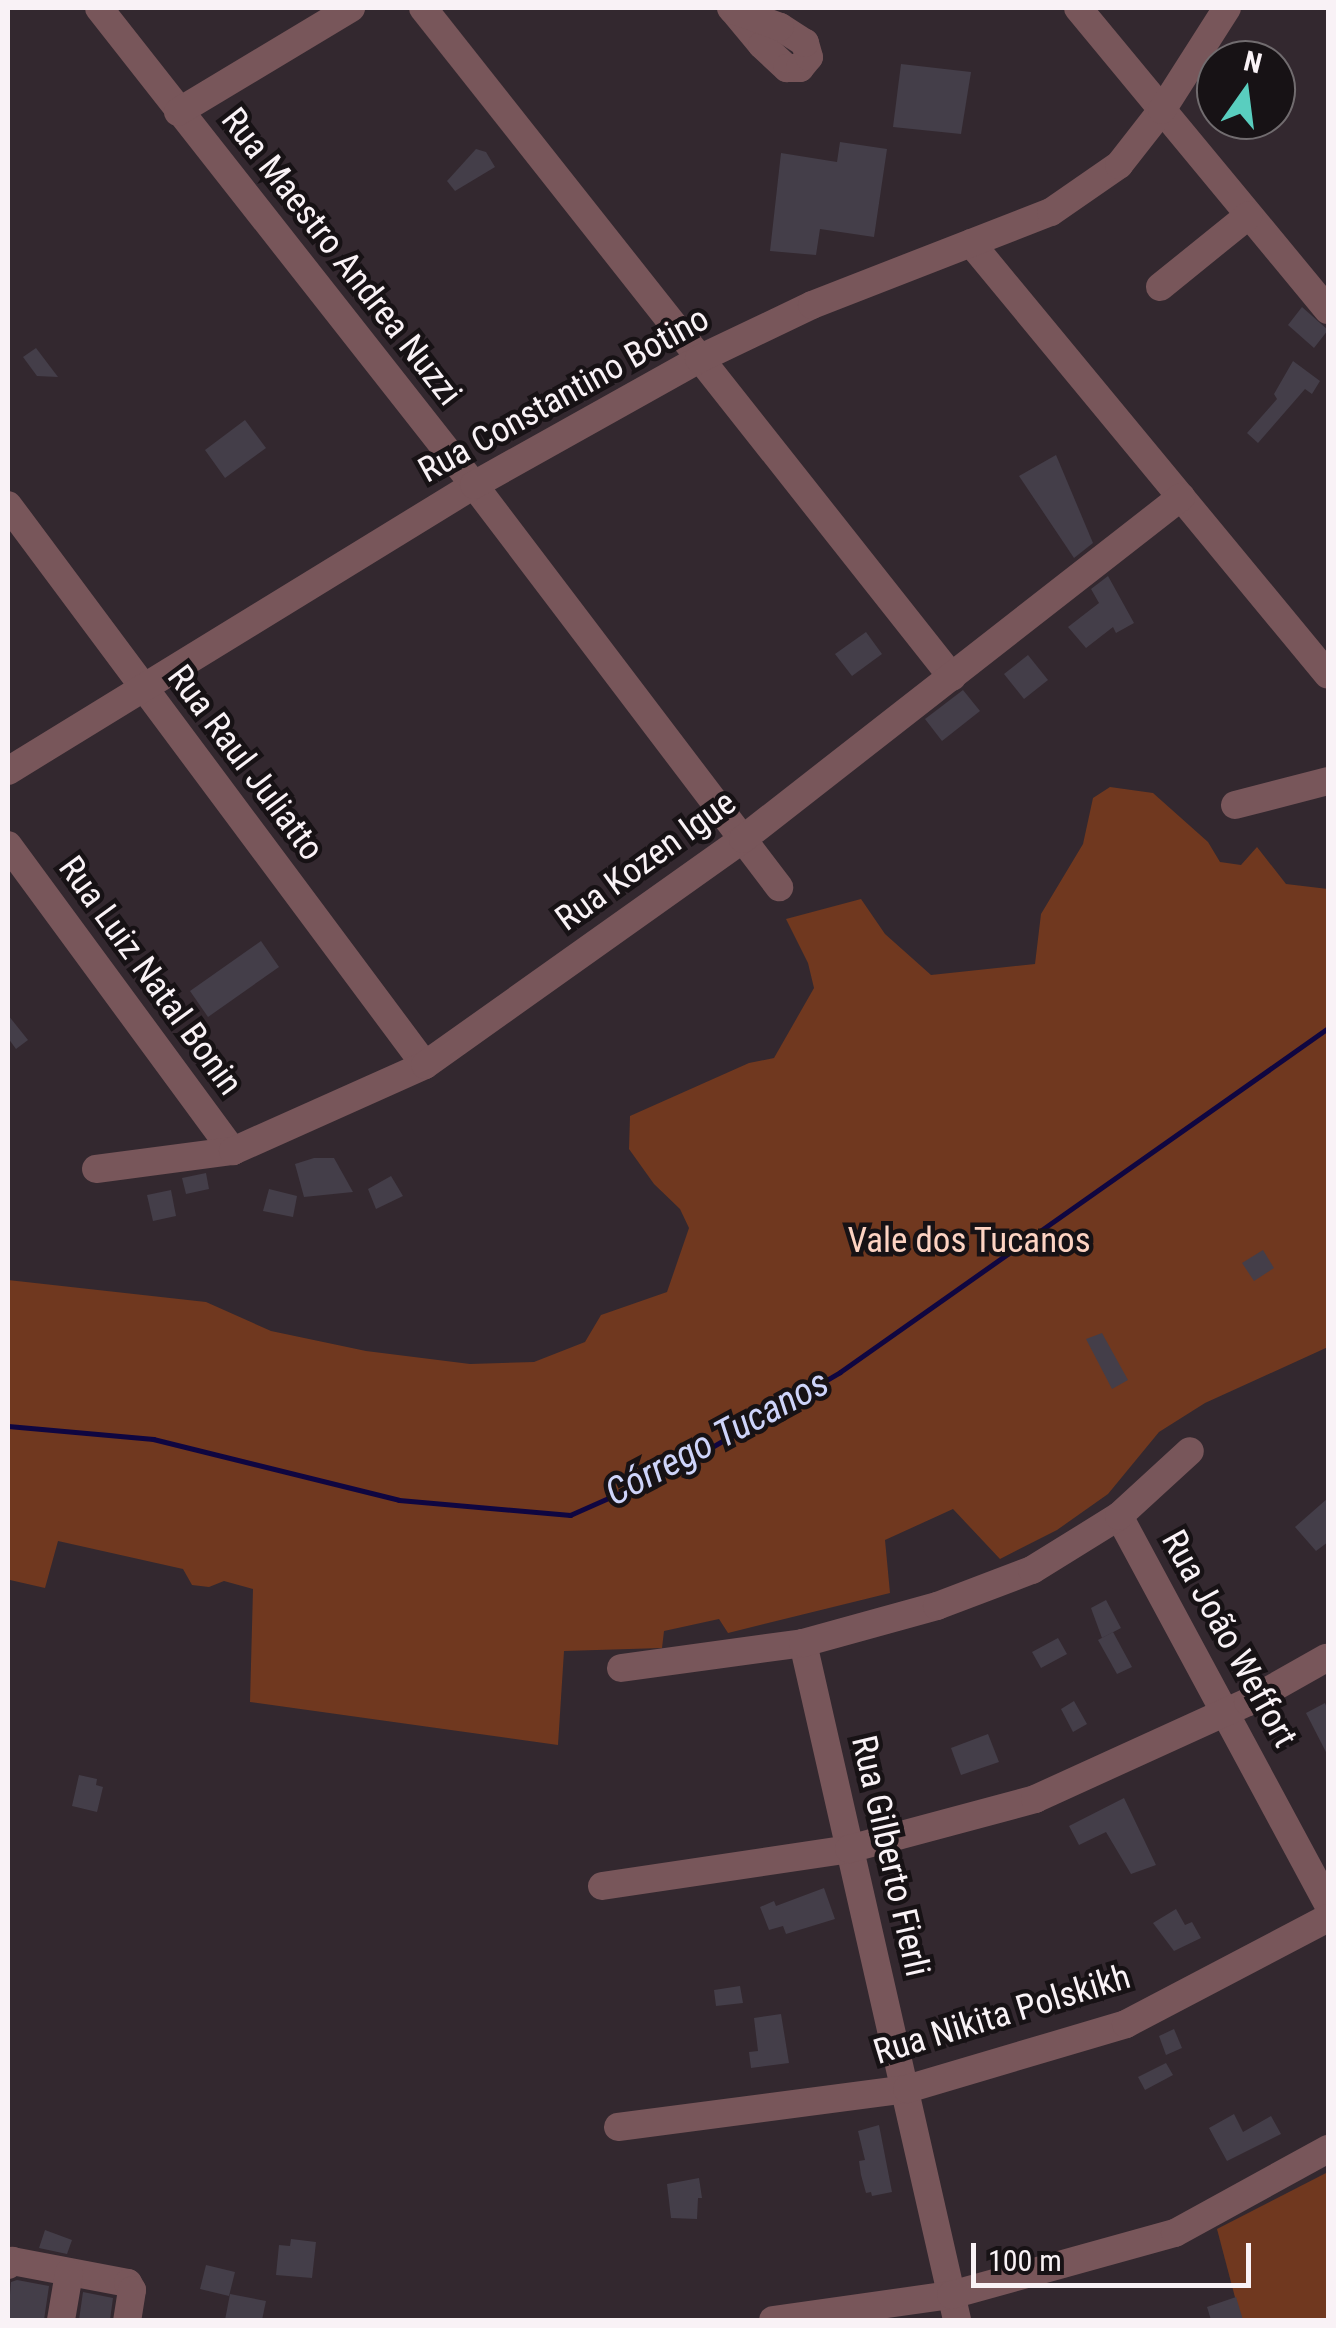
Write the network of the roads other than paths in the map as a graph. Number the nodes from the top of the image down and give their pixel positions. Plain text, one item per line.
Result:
1 (99, 8) edge
2 (351, 8) edge
3 (423, 8) edge
4 (1078, 8) edge
5 (1227, 8) edge
6 (732, 9) edge
7 (771, 36) dead end
8 (1162, 110) junction
9 (178, 112) junction
10 (1249, 214) junction
11 (971, 243) junction
12 (1160, 286) dead end
13 (1328, 310) edge
14 (699, 359) junction
15 (474, 485) junction
16 (1181, 497) junction
17 (8, 505) edge
18 (1328, 675) edge
19 (952, 677) junction
20 (141, 688) junction
21 (8, 771) edge
22 (1328, 782) edge
23 (1235, 805) dead end
24 (743, 839) junction
25 (8, 845) edge
26 (779, 887) dead end
27 (425, 1065) junction
28 (233, 1151) junction
29 (96, 1169) dead end
30 (1190, 1451) dead end
31 (1118, 1516) junction
32 (803, 1642) junction
33 (1326, 1658) dead end
34 (620, 1668) dead end
35 (1228, 1711) junction
36 (849, 1849) junction
37 (602, 1886) dead end
38 (1328, 1904) edge
39 (1328, 1918) edge
40 (906, 2089) junction
41 (618, 2128) dead end
42 (1328, 2150) edge
43 (8, 2265) edge
44 (69, 2273) junction
45 (954, 2308) edge
46 (62, 2320) edge
47 (127, 2320) edge
48 (773, 2320) edge

1 - 9 street, Rua Maestro Andrea Nuzzi
2 - 9 street
3 - 14 street
4 - 8 street
5 - 8 street, Rua Constantino Botino
6 - 7 street
8 - 10 street
8 - 11 street, Rua Constantino Botino
9 - 15 street, Rua Maestro Andrea Nuzzi
10 - 12 street
10 - 13 street
11 - 14 street, Rua Constantino Botino
11 - 16 street
14 - 15 street, Rua Constantino Botino
14 - 19 street
15 - 20 street, Rua Constantino Botino
15 - 24 street, Rua Maestro Andrea Nuzzi
16 - 18 street
16 - 19 street, Rua Kozen Igue
17 - 20 street, Rua Raul Juliatto
19 - 24 street, Rua Kozen Igue
20 - 21 street, Rua Constantino Botino
20 - 27 street, Rua Raul Juliatto
22 - 23 street
24 - 26 street, Rua Maestro Andrea Nuzzi
24 - 27 street, Rua Kozen Igue
25 - 28 street, Rua Luiz Natal Bonin
27 - 28 street, Rua Kozen Igue
28 - 29 street, Rua Kozen Igue
30 - 31 street
31 - 32 street
31 - 35 street, Rua João Weffort
32 - 34 street
32 - 36 street, Rua Gilberto Fierli
33 - 35 street
35 - 36 street
35 - 38 street, Rua João Weffort
36 - 37 street
36 - 40 street, Rua Gilberto Fierli
39 - 40 street, Rua Nikita Polskikh
40 - 41 street, Rua Nikita Polskikh
40 - 45 street, Rua Gilberto Fierli
42 - 45 street
43 - 44 street
44 - 46 street
44 - 47 street
45 - 48 street

